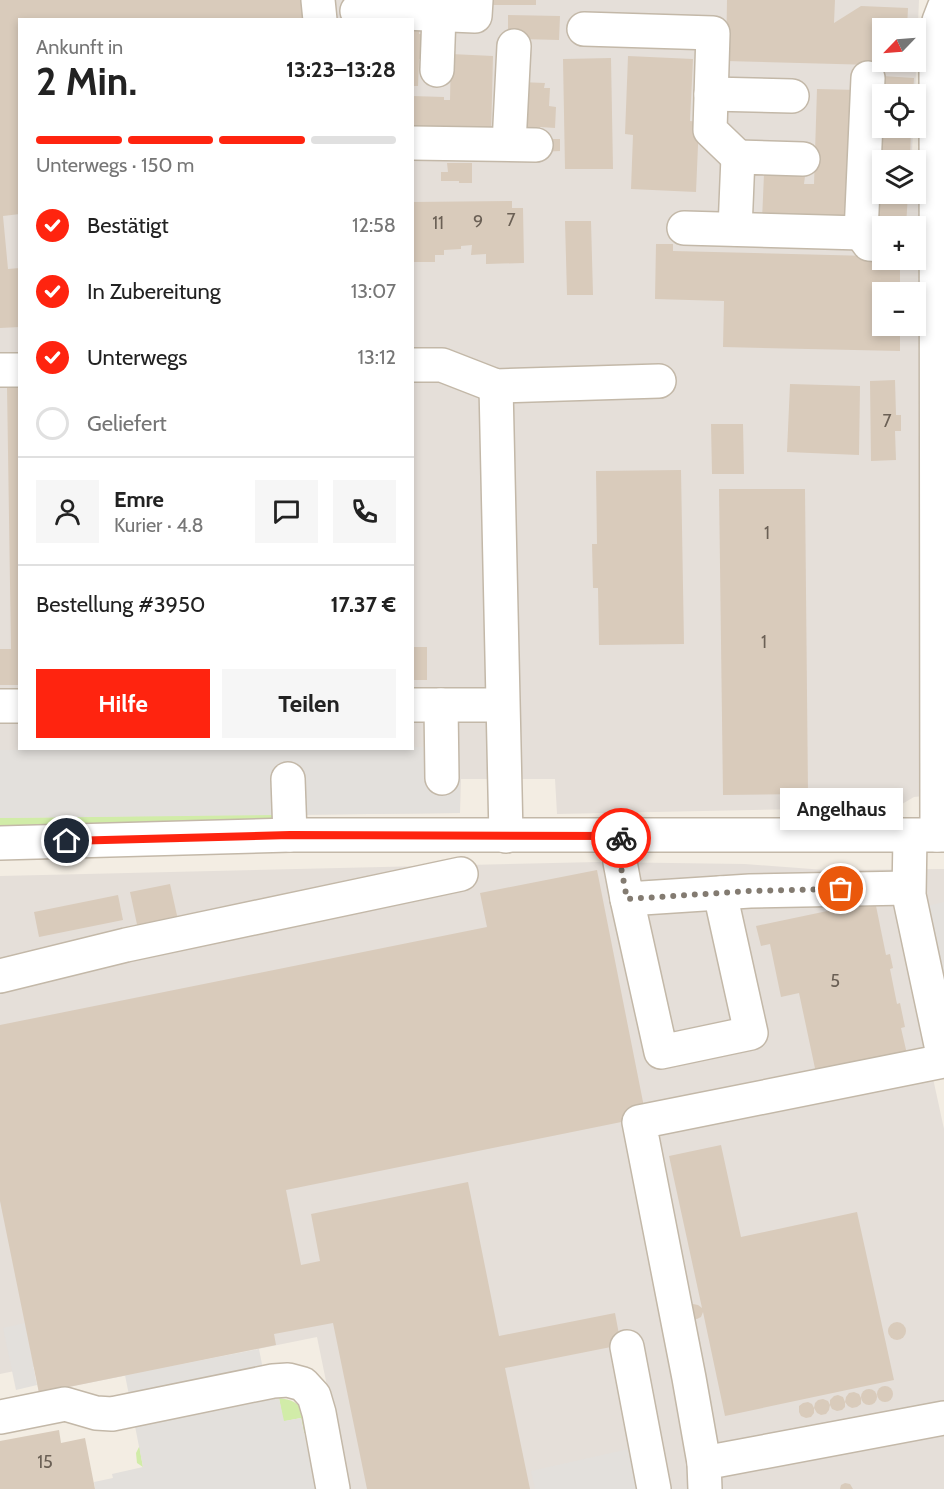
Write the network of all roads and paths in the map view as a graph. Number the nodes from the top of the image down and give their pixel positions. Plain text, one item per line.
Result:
1 (318, 0) edge
2 (476, 0) edge
3 (944, 8) edge
4 (357, 10) edge
5 (439, 14) junction
6 (320, 18) edge
7 (585, 29) dead end
8 (513, 46) dead end
9 (437, 70) dead end
10 (868, 78) dead end
11 (711, 94) junction
12 (792, 96) dead end
13 (414, 143) edge
14 (940, 148) edge
15 (738, 157) junction
16 (803, 159) dead end
17 (684, 228) dead end
18 (735, 229) junction
19 (871, 239) edge
20 (926, 240) edge
21 (926, 266) edge
22 (414, 365) edge
23 (0, 370) edge
24 (18, 370) edge
25 (659, 381) dead end
26 (496, 386) junction
27 (940, 525) edge
28 (427, 705) edge
29 (502, 705) junction
30 (0, 706) edge
31 (18, 706) edge
32 (442, 778) dead end
33 (288, 779) dead end
34 (290, 835) junction
35 (506, 836) junction
36 (621, 836) junction
37 (931, 836) edge
38 (0, 843) edge
39 (461, 874) dead end
40 (908, 888) junction
41 (720, 893) junction
42 (627, 899) junction
43 (0, 976) edge
44 (944, 1060) edge
45 (627, 1347) dead end
46 (0, 1417) edge
47 (944, 1418) edge
48 (704, 1476) edge
49 (333, 1489) edge
50 (654, 1489) edge

1 - 6 street
2 - 5 street
3 - 14 street
4 - 5 street
5 - 9 street
7 - 11 street
8 - 13 street
10 - 19 street
11 - 12 street
11 - 15 street
14 - 20 street
15 - 16 street
15 - 18 street
17 - 18 street
18 - 19 street
21 - 27 street
22 - 26 street
23 - 24 street
25 - 26 street
26 - 29 street
27 - 37 street
28 - 29 street
28 - 32 street
29 - 35 street
30 - 31 street
33 - 34 street
34 - 35 street
34 - 38 street
35 - 36 street
36 - 37 street
36 - 42 street
37 - 40 street
39 - 43 street
40 - 41 street
40 - 44 street
41 - 42 street
41 - 42 street
44 - 48 street
45 - 50 street
46 - 49 street
47 - 48 street

